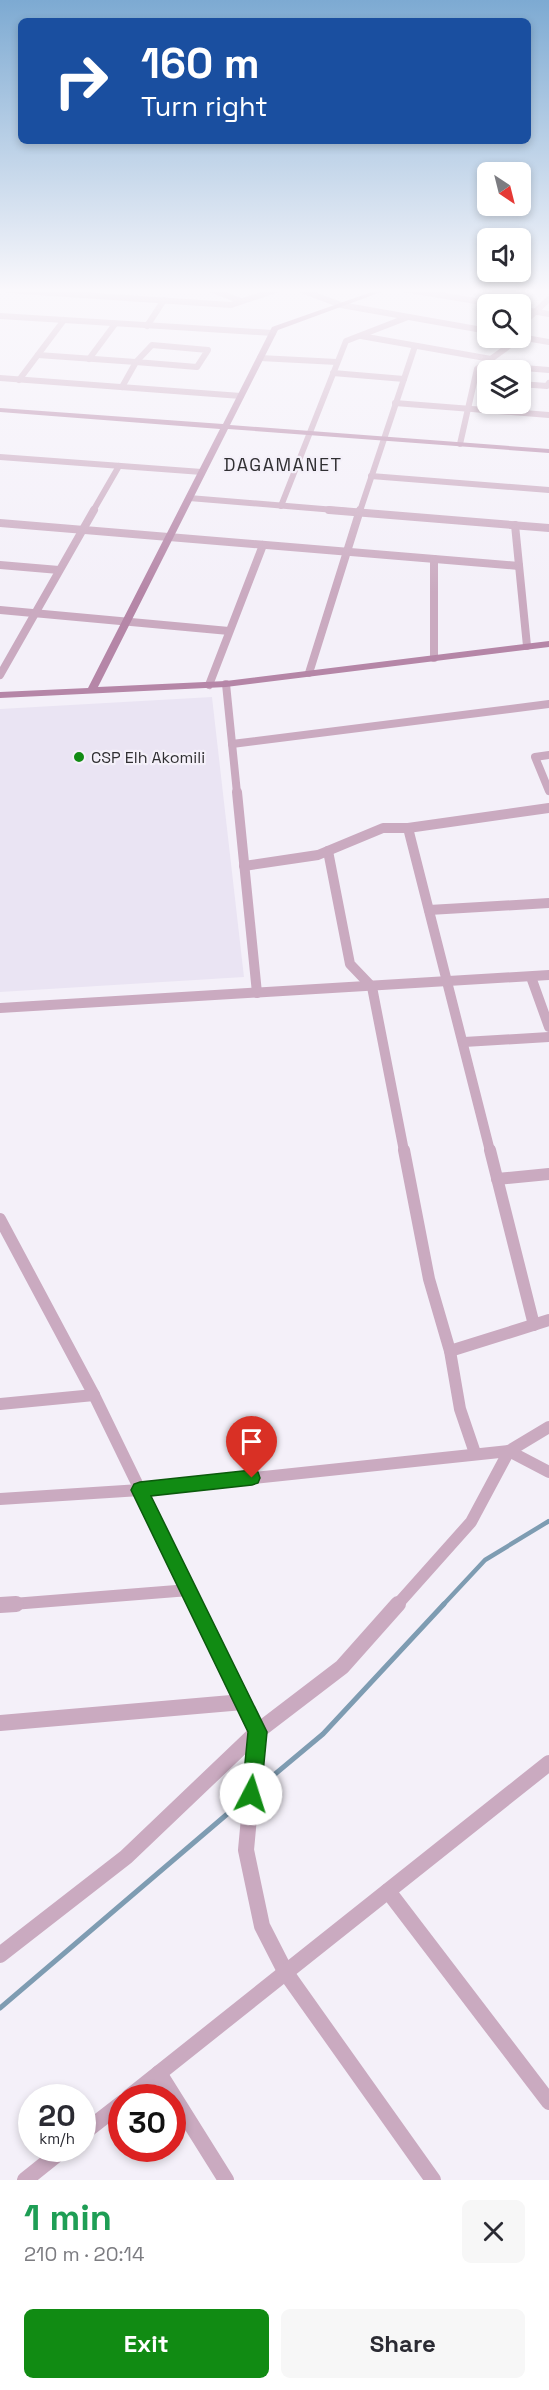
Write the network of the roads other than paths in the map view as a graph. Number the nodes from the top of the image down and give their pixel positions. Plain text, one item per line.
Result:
1 (158, 390) edge
2 (244, 390) edge
3 (326, 390) edge
4 (400, 390) edge
5 (475, 390) edge
6 (241, 396) junction
7 (395, 403) junction
8 (468, 409) junction
9 (0, 410) edge
10 (549, 415) edge
11 (226, 425) junction
12 (309, 432) junction
13 (383, 438) junction
14 (460, 444) junction
15 (549, 451) edge
16 (0, 457) edge
17 (119, 466) junction
18 (202, 472) junction
19 (370, 476) junction
20 (549, 490) edge
21 (189, 498) junction
22 (280, 506) junction
23 (359, 512) junction
24 (0, 523) edge
25 (514, 525) junction
26 (549, 528) edge
27 (82, 530) junction
28 (169, 537) junction
29 (263, 545) junction
30 (347, 552) junction
31 (434, 559) junction
32 (0, 565) edge
33 (519, 566) junction
34 (59, 570) junction
35 (0, 610) edge
36 (35, 613) junction
37 (126, 622) junction
38 (230, 631) junction
39 (549, 644) edge
40 (527, 646) junction
41 (434, 658) junction
42 (309, 674) junction
43 (0, 675) edge
44 (225, 684) junction
45 (208, 685) junction
46 (91, 691) junction
47 (0, 695) edge
48 (549, 704) edge
49 (232, 744) junction
50 (549, 755) edge
51 (549, 791) edge
52 (549, 808) edge
53 (408, 828) junction
54 (328, 851) junction
55 (244, 866) junction
56 (549, 903) edge
57 (429, 910) junction
58 (549, 975) edge
59 (531, 977) junction
60 (447, 982) junction
61 (372, 987) junction
62 (257, 993) junction
63 (0, 1008) edge
64 (549, 1027) edge
65 (549, 1037) edge
66 (464, 1042) junction
67 (549, 1174) edge
68 (497, 1179) junction
69 (0, 1219) edge
70 (549, 1320) edge
71 (534, 1325) junction
72 (450, 1351) junction
73 (94, 1395) junction
74 (0, 1404) edge
75 (549, 1427) edge
76 (509, 1451) junction
77 (475, 1453) junction
78 (549, 1472) edge
79 (140, 1490) junction
80 (0, 1499) edge
81 (189, 1590) junction
82 (0, 1605) edge
83 (243, 1702) junction
84 (0, 1723) edge
85 (257, 1732) junction
86 (549, 1763) edge
87 (388, 1891) junction
88 (0, 1956) edge
89 (286, 1973) junction
90 (159, 2073) junction
91 (145, 2084) edge
92 (549, 2102) edge
93 (108, 2114) edge
94 (96, 2123) edge
95 (49, 2162) edge
96 (31, 2178) edge
97 (226, 2180) edge
98 (433, 2180) edge

1 - 6 street
2 - 6 street
3 - 12 street
4 - 7 street
5 - 8 street
6 - 11 street
7 - 8 street
7 - 13 street
8 - 10 street
8 - 14 street
9 - 11 street
11 - 12 street
11 - 18 street
12 - 13 street
12 - 22 street
13 - 14 street
13 - 19 street
14 - 15 street
16 - 17 street
17 - 18 street
17 - 27 street
18 - 21 street
19 - 20 street
19 - 23 street
21 - 22 street
21 - 28 street
22 - 23 street
23 - 25 street
23 - 30 street
24 - 27 street
25 - 26 street
25 - 33 street
27 - 28 street
27 - 34 street
28 - 29 street
28 - 37 street
29 - 30 street
29 - 38 street
30 - 31 street
30 - 42 street
31 - 33 street
31 - 41 street
32 - 34 street
33 - 40 street
34 - 36 street
35 - 36 street
36 - 37 street
36 - 43 street
37 - 38 street
37 - 46 street
38 - 45 street
39 - 40 street
40 - 41 street
41 - 42 street
42 - 44 street
44 - 45 street
44 - 49 street
45 - 46 street
46 - 47 street
48 - 49 street
49 - 55 street
50 - 51 street
52 - 53 street
53 - 54 street
53 - 57 street
54 - 55 street
54 - 61 street
55 - 62 street
56 - 57 street
57 - 60 street
58 - 59 street
59 - 60 street
59 - 64 street
60 - 61 street
60 - 66 street
61 - 62 street
61 - 72 street
62 - 63 street
65 - 66 street
66 - 68 street
67 - 68 street
68 - 71 street
69 - 73 street
70 - 71 street
71 - 72 street
72 - 77 street
73 - 74 street
73 - 79 street
75 - 76 street
76 - 77 street
76 - 78 street
76 - 85 street
77 - 79 street
79 - 80 street
79 - 81 street
81 - 82 street
81 - 83 street
83 - 84 street
83 - 85 street
85 - 88 street
85 - 89 street
86 - 87 street
87 - 89 street
87 - 92 street
89 - 90 street
89 - 98 street
90 - 91 street
90 - 97 street
93 - 94 street
95 - 96 street

